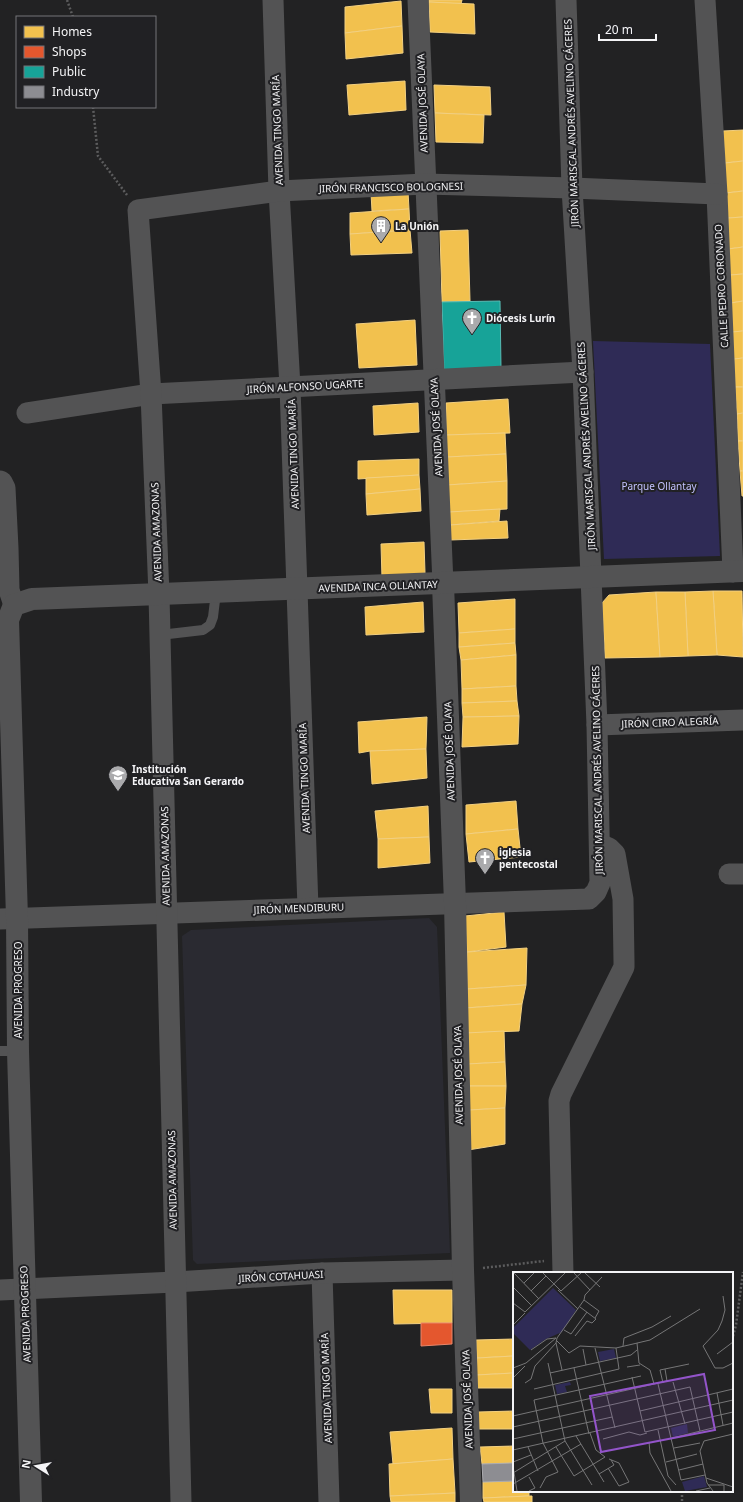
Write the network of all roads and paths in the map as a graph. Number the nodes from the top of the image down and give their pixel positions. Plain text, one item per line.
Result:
1 (67, 0) edge
2 (273, 0) edge
3 (418, 0) edge
4 (566, 0) edge
5 (705, 0) edge
6 (73, 16) edge
7 (93, 108) edge
8 (425, 184) junction
9 (572, 188) junction
10 (279, 191) junction
11 (717, 194) junction
12 (138, 210) junction
13 (583, 372) junction
14 (434, 380) junction
15 (290, 387) junction
16 (151, 394) junction
17 (28, 413) dead end
18 (0, 481) edge
19 (4, 548) edge
20 (738, 571) edge
21 (591, 577) junction
22 (443, 584) junction
23 (297, 589) junction
24 (216, 592) junction
25 (159, 595) junction
26 (14, 606) junction
27 (160, 635) junction
28 (4, 666) edge
29 (743, 720) edge
30 (597, 725) junction
31 (600, 844) junction
32 (596, 892) joint
33 (455, 903) junction
34 (308, 908) junction
35 (166, 913) junction
36 (8, 919) edge
37 (9, 1051) edge
38 (563, 1266) edge
39 (463, 1270) junction
40 (743, 1272) edge
41 (322, 1273) junction
42 (175, 1282) junction
43 (24, 1289) junction
44 (0, 1290) edge
45 (733, 1336) edge
46 (31, 1502) edge
47 (181, 1502) edge
48 (329, 1502) edge
49 (471, 1502) edge

1 - 6 path
2 - 10 street, AVENIDA TINGO MARÍA
3 - 8 street, AVENIDA JOSÉ OLAYA
4 - 9 street, JIRÓN MARISCAL ANDRÉS AVELINO CÁCERES
5 - 11 street, CALLE PEDRO CORONADO
7 - 12 path
8 - 9 street, JIRÓN FRANCISCO BOLOGNESI
8 - 10 street, JIRÓN FRANCISCO BOLOGNESI
8 - 14 street, AVENIDA JOSÉ OLAYA
9 - 11 street, JIRÓN FRANCISCO BOLOGNESI
9 - 13 street, JIRÓN MARISCAL ANDRÉS AVELINO CÁCERES
10 - 12 street, JIRÓN FRANCISCO BOLOGNESI
10 - 15 street, AVENIDA TINGO MARÍA
11 - 20 street, CALLE PEDRO CORONADO
12 - 16 street, AVENIDA AMAZONAS
13 - 14 street, JIRÓN ALFONSO UGARTE
13 - 21 street, JIRÓN MARISCAL ANDRÉS AVELINO CÁCERES
14 - 15 street, JIRÓN ALFONSO UGARTE
14 - 22 street, AVENIDA JOSÉ OLAYA
15 - 16 street, JIRÓN ALFONSO UGARTE
15 - 23 street, AVENIDA TINGO MARÍA
16 - 17 street, JIRÓN ALFONSO UGARTE
16 - 25 street, AVENIDA AMAZONAS
18 - 19 street
19 - 26 street
20 - 21 street, AVENIDA INCA OLLANTAY
21 - 22 street, AVENIDA INCA OLLANTAY
21 - 30 street, JIRÓN MARISCAL ANDRÉS AVELINO CÁCERES
22 - 23 street, AVENIDA INCA OLLANTAY
22 - 33 street, AVENIDA JOSÉ OLAYA
23 - 24 street, AVENIDA INCA OLLANTAY
23 - 34 street, AVENIDA TINGO MARÍA
24 - 25 street, AVENIDA INCA OLLANTAY
24 - 27 lane
25 - 26 street, AVENIDA INCA OLLANTAY
25 - 27 street, AVENIDA AMAZONAS
26 - 28 street, AVENIDA PROGRESO
27 - 35 street, AVENIDA AMAZONAS
28 - 36 street, AVENIDA PROGRESO
29 - 30 street, JIRÓN CIRO ALEGRÍA
30 - 31 street, JIRÓN MARISCAL ANDRÉS AVELINO CÁCERES
31 - 32 street, JIRÓN MARISCAL ANDRÉS AVELINO CÁCERES
31 - 38 street
32 - 33 street, JIRÓN MENDIBURU
33 - 34 street, JIRÓN MENDIBURU
33 - 39 street, AVENIDA JOSÉ OLAYA
34 - 35 street, JIRÓN MENDIBURU
35 - 36 street, JIRÓN MENDIBURU
35 - 42 street, AVENIDA AMAZONAS
36 - 37 street, AVENIDA PROGRESO
37 - 43 street, AVENIDA PROGRESO
38 - 39 path
39 - 41 street, JIRÓN COTAHUASI
39 - 49 street, AVENIDA JOSÉ OLAYA
40 - 45 path
41 - 42 street, JIRÓN COTAHUASI
41 - 48 street, AVENIDA TINGO MARÍA
42 - 43 street, JIRÓN COTAHUASI
42 - 47 street, AVENIDA AMAZONAS
43 - 44 street, JIRÓN COTAHUASI
43 - 46 street, AVENIDA PROGRESO

